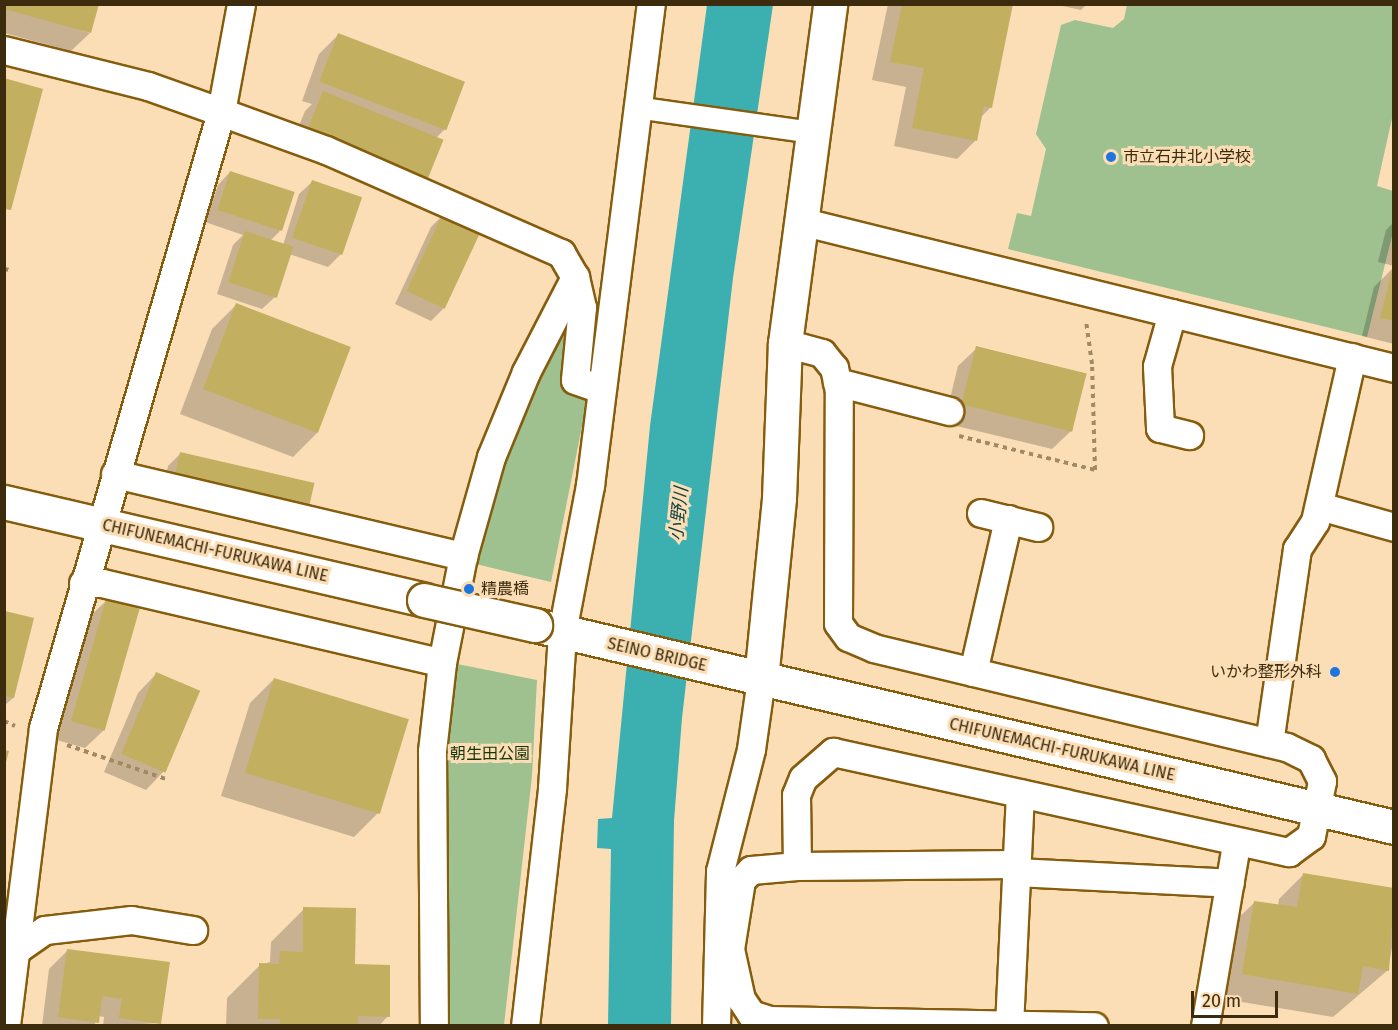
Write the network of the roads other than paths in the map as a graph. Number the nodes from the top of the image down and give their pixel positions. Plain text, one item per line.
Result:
1 (241, 4) edge
2 (651, 4) edge
3 (830, 4) edge
4 (4, 51) edge
5 (644, 108) junction
6 (221, 112) junction
7 (799, 130) junction
8 (800, 221) junction
9 (575, 277) junction
10 (1172, 313) junction
11 (785, 343) junction
12 (1352, 357) junction
13 (1394, 368) edge
14 (837, 382) junction
15 (601, 389) junction
16 (949, 422) road end
17 (1189, 435) dead end
18 (115, 474) junction
19 (4, 502) edge
20 (1319, 506) junction
21 (981, 513) dead end
22 (1008, 519) junction
23 (100, 524) junction
24 (1038, 527) dead end
25 (1394, 527) edge
26 (463, 556) junction
27 (83, 583) junction
28 (560, 631) junction
29 (442, 663) junction
30 (973, 672) junction
31 (746, 676) junction
32 (1269, 743) junction
33 (1020, 793) junction
34 (1317, 810) junction
35 (1394, 827) edge
36 (1236, 844) junction
37 (797, 866) junction
38 (1016, 868) junction
39 (1230, 883) junction
40 (193, 930) dead end
41 (725, 949) junction
42 (10, 950) edge
43 (1009, 1024) edge
44 (6, 1026) edge
45 (434, 1026) edge
46 (525, 1026) edge
47 (716, 1026) edge
48 (1094, 1026) edge
49 (1205, 1026) edge

1 - 6 street
2 - 5 street
3 - 7 street
4 - 6 street
5 - 7 street
5 - 15 street
6 - 9 street
6 - 18 street
7 - 8 street
8 - 10 street
8 - 11 street
9 - 15 street
9 - 26 street
10 - 12 street
10 - 17 street
11 - 14 street
11 - 31 street
12 - 13 street
12 - 20 street
14 - 16 street
14 - 30 street
15 - 28 street
18 - 23 street
18 - 26 street
19 - 23 street, CHIFUNEMACHI-FURUKAWA LINE
20 - 25 street
20 - 32 street
21 - 22 street
22 - 24 street
22 - 30 street
23 - 27 street
23 - 28 street, CHIFUNEMACHI-FURUKAWA LINE, bridge
26 - 29 street
27 - 29 street
27 - 42 street
28 - 31 street, SEINO BRIDGE
28 - 46 street
29 - 45 street
30 - 32 street
31 - 34 street, CHIFUNEMACHI-FURUKAWA LINE
31 - 41 street
32 - 34 street
33 - 36 street
33 - 37 street
33 - 38 street
34 - 35 street, CHIFUNEMACHI-FURUKAWA LINE
34 - 36 street
36 - 39 street
37 - 38 street
37 - 41 street
38 - 39 street
38 - 43 street
39 - 49 street
40 - 42 street
41 - 43 street
41 - 47 street
42 - 44 street
43 - 48 street

